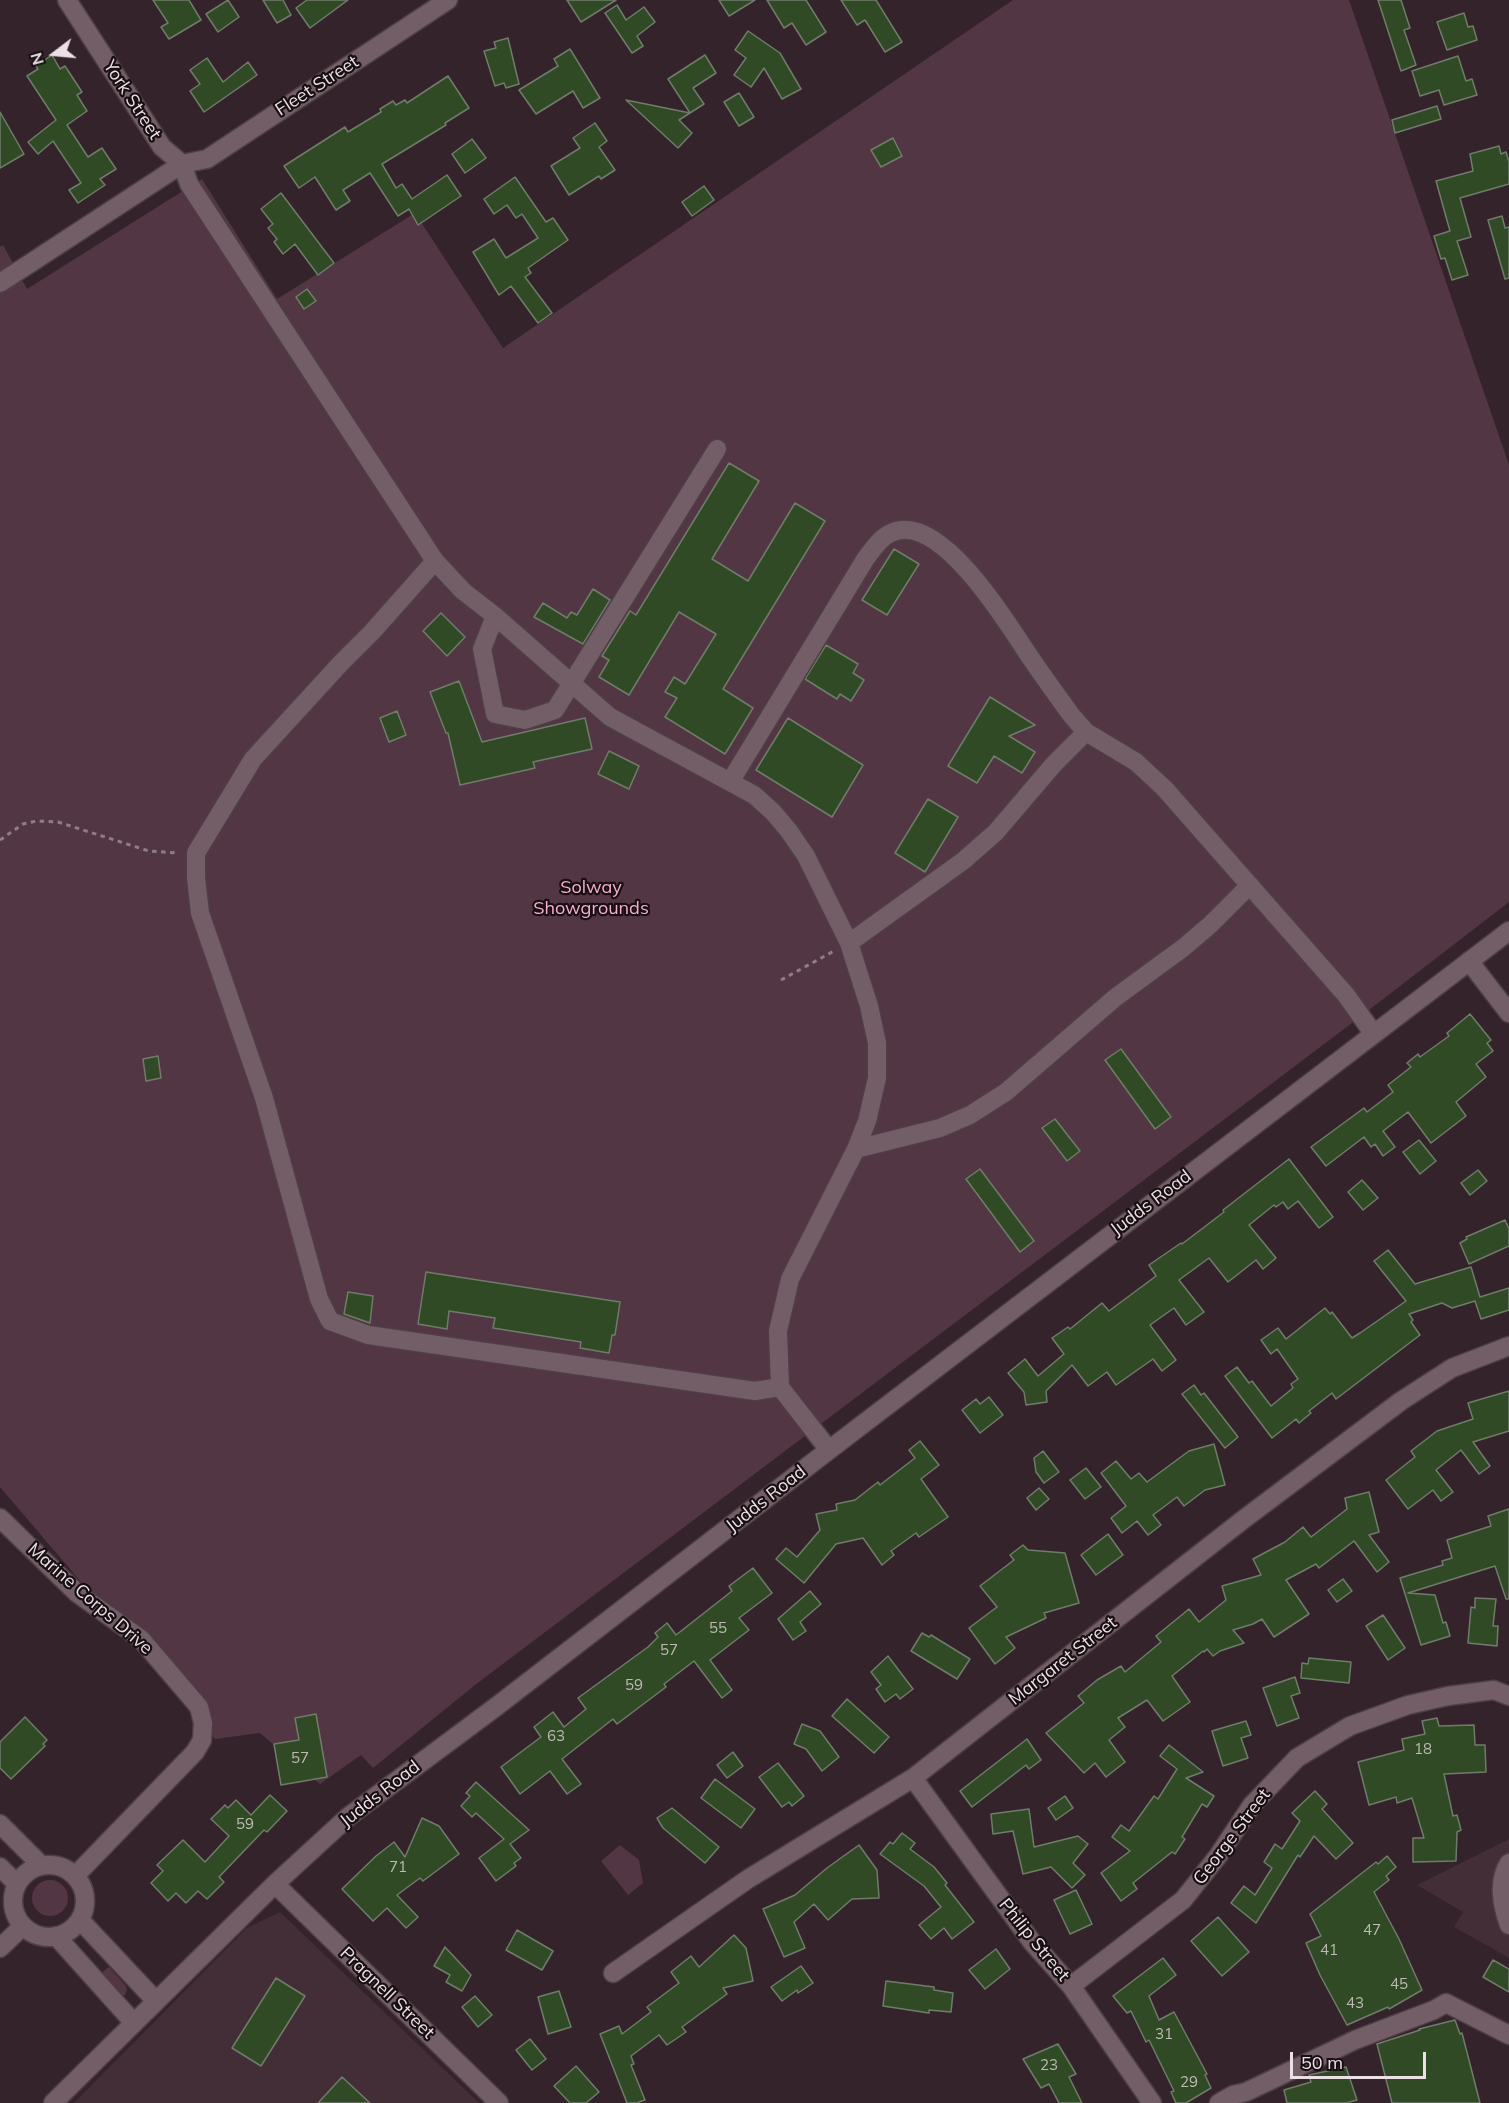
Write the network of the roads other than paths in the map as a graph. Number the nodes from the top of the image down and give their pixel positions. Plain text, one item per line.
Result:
1 (67, 0) edge
2 (448, 0) edge
3 (182, 164) junction
4 (0, 283) edge
5 (717, 449) dead end
6 (435, 561) junction
7 (495, 616) junction
8 (572, 683) junction
9 (1086, 732) junction
10 (730, 782) junction
11 (1250, 885) junction
12 (1509, 931) edge
13 (849, 943) junction
14 (1469, 961) junction
15 (1509, 1013) edge
16 (1373, 1033) junction
17 (856, 1149) junction
18 (1509, 1346) edge
19 (780, 1387) junction
20 (829, 1450) junction
21 (0, 1518) edge
22 (1509, 1696) edge
23 (912, 1778) junction
24 (0, 1824) edge
25 (1509, 1863) edge
26 (42, 1865) junction
27 (0, 1867) edge
28 (75, 1875) junction
29 (17, 1884) junction
30 (275, 1884) junction
31 (80, 1920) junction
32 (1509, 1925) edge
33 (23, 1926) junction
34 (56, 1936) junction
35 (0, 1948) edge
36 (613, 1973) dead end
37 (1071, 1986) junction
38 (156, 2001) junction
39 (134, 2023) junction
40 (1509, 2035) edge
41 (53, 2103) edge
42 (499, 2103) edge
43 (1152, 2103) edge
44 (1219, 2103) edge

1 - 3 street, York Street
2 - 3 street, Fleet Street
3 - 4 street, Fleet Street
3 - 6 street
5 - 8 street
6 - 7 street
6 - 19 street
7 - 8 street
7 - 8 street
8 - 10 street
9 - 10 street
9 - 11 street
9 - 13 street
10 - 13 street
11 - 16 street
11 - 17 street
12 - 14 street, Judds Road
13 - 17 street
14 - 15 street
14 - 16 street, Judds Road
16 - 20 street, Judds Road
17 - 19 street
18 - 23 street, Margaret Street
19 - 20 street
20 - 30 street, Judds Road
21 - 28 street, Marine Corps Drive
22 - 37 street, George Street
23 - 36 street, Margaret Street
23 - 37 street, Philip Street
24 - 26 street
25 - 32 street
26 - 28 street
26 - 29 street
27 - 29 street
28 - 31 street
29 - 33 street
30 - 38 street, Judds Road
30 - 42 street, Pragnell Street
31 - 34 street
31 - 38 street
33 - 34 street
33 - 35 street
34 - 39 street
37 - 43 street, Philip Street
38 - 39 street, Judds Road
39 - 41 street, Judds Road
40 - 44 street

